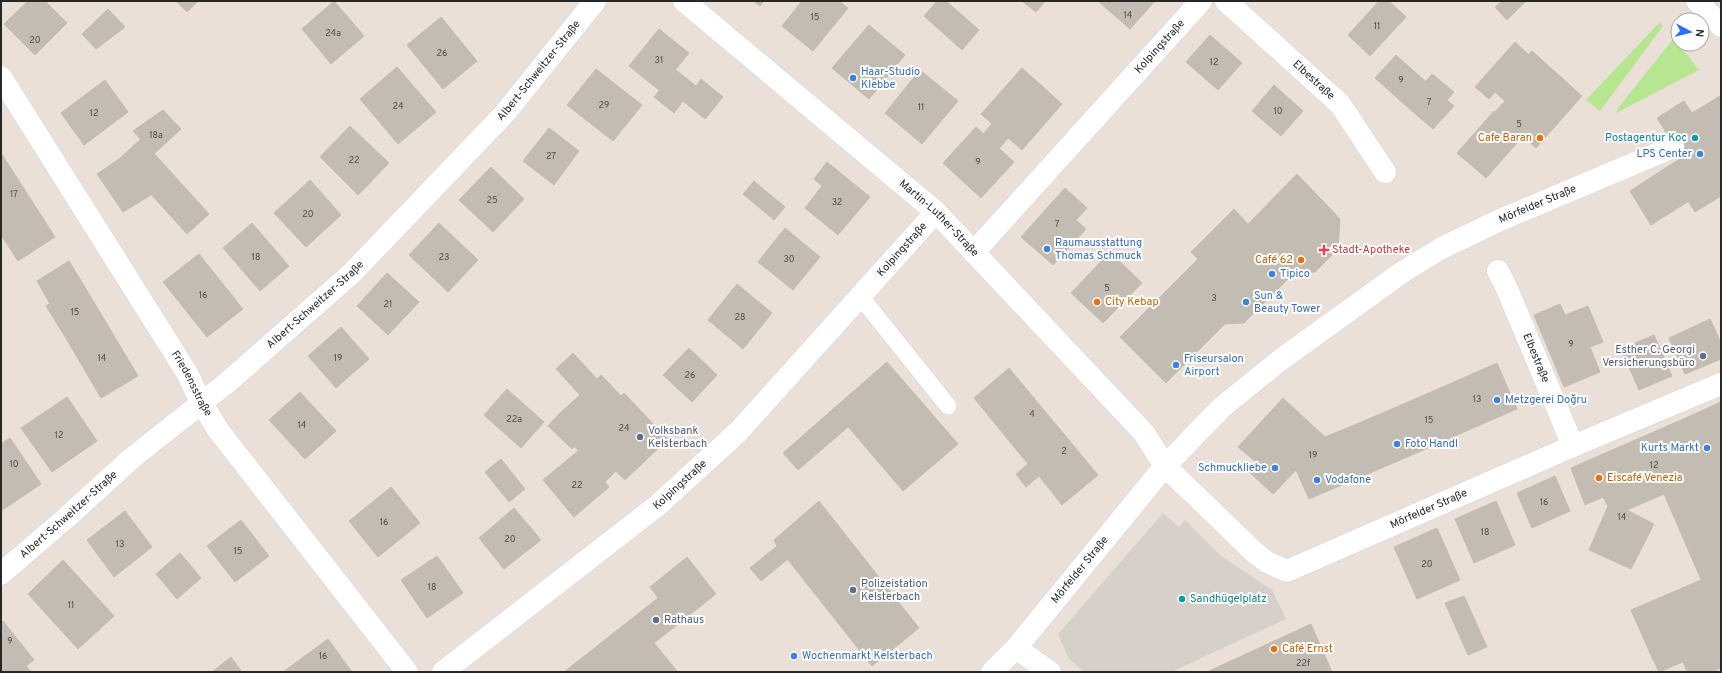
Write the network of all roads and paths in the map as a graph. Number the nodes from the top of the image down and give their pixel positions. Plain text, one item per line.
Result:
1 (595, 1) edge
2 (684, 1) edge
3 (1201, 1) edge
4 (1226, 1) edge
5 (1697, 1) edge
6 (1721, 26) edge
7 (1, 77) edge
8 (1673, 147) tunnel mouth
9 (1385, 172) dead end
10 (936, 212) junction
11 (974, 252) junction
12 (1498, 271) dead end
13 (860, 296) junction
14 (1721, 384) edge
15 (201, 402) junction
16 (948, 406) dead end
17 (1573, 446) junction
18 (1165, 466) junction
19 (1, 574) edge
20 (1016, 648) junction
21 (407, 672) edge
22 (443, 672) edge
23 (992, 672) edge
24 (1050, 672) edge

1 - 15 street, Albert-Schweitzer-Straße
2 - 10 street, Martin-Luther-Straße
3 - 11 street, Kolpingstraße
4 - 9 street, Elbestraße
5 - 6 street
7 - 15 street, Friedensstraße
8 - 18 street, Mörfelder Straße
10 - 11 street, Martin-Luther-Straße
10 - 13 street, Kolpingstraße
11 - 18 street, Martin-Luther-Straße
12 - 17 street, Elbestraße
13 - 16 lane
13 - 22 street, Kolpingstraße
14 - 17 street, Mörfelder Straße
15 - 19 street, Albert-Schweitzer-Straße
15 - 21 street, Friedensstraße
17 - 18 street, Mörfelder Straße
18 - 20 street, Mörfelder Straße
20 - 23 street, Mörfelder Straße
20 - 24 street

